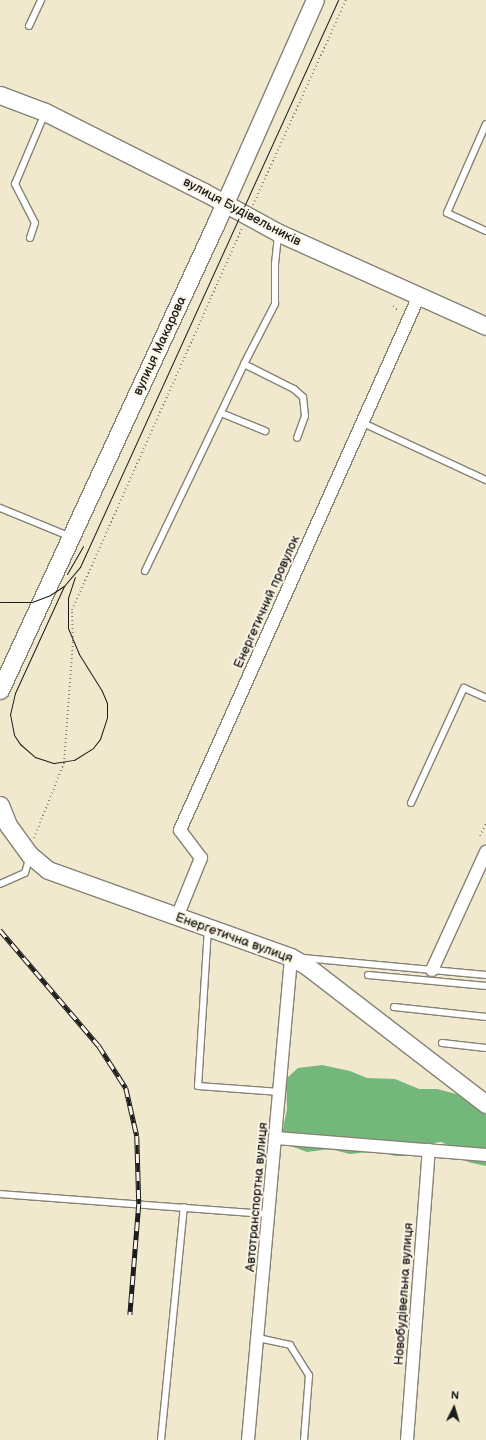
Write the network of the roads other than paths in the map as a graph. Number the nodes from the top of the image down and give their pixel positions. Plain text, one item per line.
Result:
1 (41, 0) edge
2 (315, 0) edge
3 (29, 26) dead end
4 (0, 95) edge
5 (45, 112) junction
6 (486, 124) edge
7 (224, 204) junction
8 (486, 231) edge
9 (278, 233) junction
10 (30, 238) dead end
11 (419, 296) junction
12 (486, 326) edge
13 (244, 364) junction
14 (221, 413) junction
15 (363, 423) junction
16 (265, 431) dead end
17 (297, 438) dead end
18 (486, 480) edge
19 (0, 508) edge
20 (72, 537) junction
21 (145, 571) dead end
22 (0, 690) edge
23 (486, 698) edge
24 (411, 803) dead end
25 (0, 805) edge
26 (31, 849) junction
27 (486, 852) edge
28 (0, 884) edge
29 (177, 917) junction
30 (208, 928) junction
31 (291, 957) junction
32 (432, 970) junction
33 (368, 975) dead end
34 (486, 975) edge
35 (486, 986) edge
36 (394, 1007) dead end
37 (486, 1017) edge
38 (442, 1043) dead end
39 (486, 1048) edge
40 (280, 1092) junction
41 (486, 1104) edge
42 (276, 1138) junction
43 (429, 1150) junction
44 (486, 1155) edge
45 (0, 1194) edge
46 (184, 1208) junction
47 (269, 1214) junction
48 (258, 1338) junction
49 (161, 1440) edge
50 (248, 1440) edge
51 (304, 1440) edge
52 (407, 1440) edge

1 - 3 lane
2 - 7 main road, вулиця Макарова
4 - 5 main road, вулиця Будівельників
5 - 7 main road, вулиця Будівельників
5 - 10 lane
6 - 8 lane
7 - 9 main road, вулиця Будівельників
7 - 20 main road, вулиця Макарова
9 - 11 main road, вулиця Будівельників
9 - 13 lane
11 - 12 main road, вулиця Будівельників
11 - 15 street, Енергетичний провулок
13 - 14 lane
13 - 17 lane
14 - 16 lane
14 - 21 lane
15 - 18 lane
15 - 29 street, Енергетичний провулок
19 - 20 lane
20 - 22 main road, вулиця Макарова
23 - 24 lane
25 - 26 main road, Енергетична вулиця
26 - 28 lane
26 - 29 main road, Енергетична вулиця
27 - 32 street
29 - 30 main road, Енергетична вулиця
30 - 31 main road, Енергетична вулиця
30 - 40 lane
31 - 32 lane
31 - 40 street, Автотранспортна вулиця
31 - 41 main road, Енергетична вулиця
32 - 34 lane
33 - 35 lane
36 - 37 lane
38 - 39 lane
40 - 42 street, Автотранспортна вулиця
42 - 43 street
42 - 47 street, Автотранспортна вулиця
43 - 44 street
43 - 52 street, Новобудівельна вулиця
45 - 46 lane
46 - 47 lane
46 - 49 lane
47 - 48 street, Автотранспортна вулиця
48 - 50 street, Автотранспортна вулиця
48 - 51 lane

